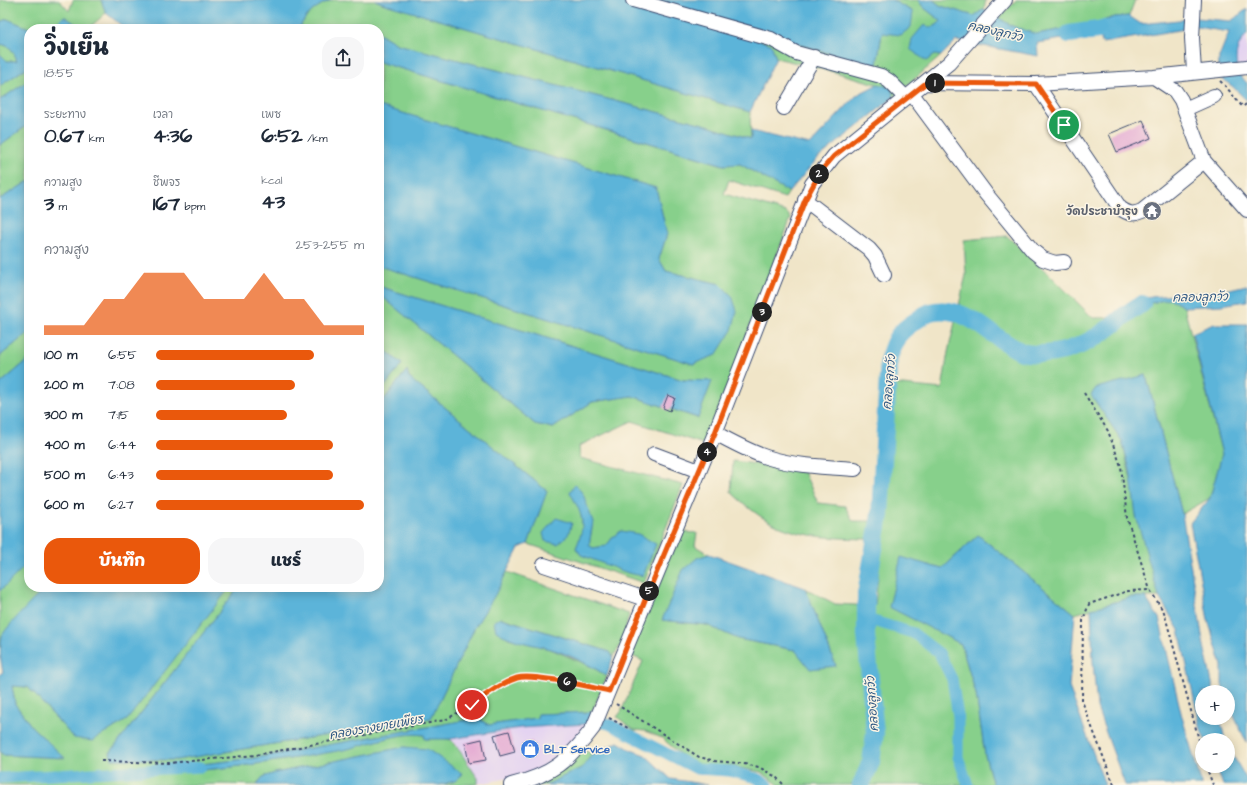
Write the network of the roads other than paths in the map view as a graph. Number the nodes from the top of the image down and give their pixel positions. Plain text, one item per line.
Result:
1 (633, 0) edge
2 (1005, 0) edge
3 (1193, 4) edge
4 (814, 57) junction
5 (1241, 68) edge
6 (1194, 72) junction
7 (1154, 77) junction
8 (926, 83) junction
9 (1036, 84) junction
10 (909, 96) junction
11 (1214, 96) dead end
12 (784, 108) dead end
13 (1185, 109) junction
14 (1204, 161) junction
15 (805, 200) junction
16 (1247, 210) edge
17 (1064, 262) dead end
18 (884, 275) dead end
19 (711, 441) junction
20 (654, 454) dead end
21 (855, 469) dead end
22 (699, 471) junction
23 (544, 565) dead end
24 (645, 600) junction
25 (511, 785) edge

1 - 4 street
2 - 8 street
3 - 6 street
4 - 10 street
4 - 12 street
5 - 6 street
6 - 7 street
7 - 9 street
7 - 13 street
8 - 9 street
8 - 10 street
9 - 14 street
10 - 15 street
10 - 17 street
11 - 13 street
13 - 14 street
14 - 16 street
15 - 18 street
15 - 19 street
19 - 21 street
19 - 22 street
20 - 22 street
22 - 24 street
23 - 24 street
24 - 25 street

